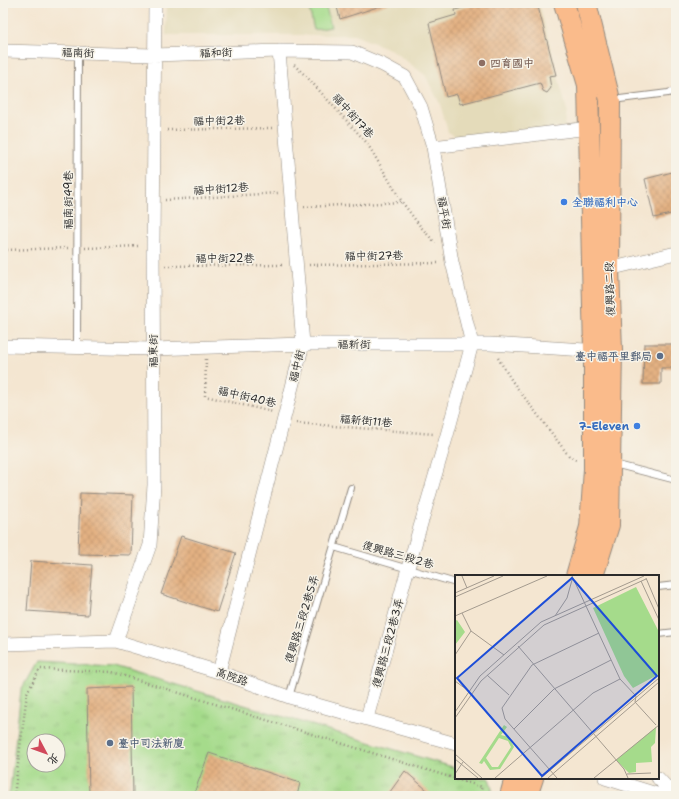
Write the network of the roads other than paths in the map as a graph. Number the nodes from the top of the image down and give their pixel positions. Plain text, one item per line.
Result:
1 (155, 3) edge
2 (586, 3) edge
3 (565, 6) edge
4 (3, 51) edge
5 (279, 51) junction
6 (78, 53) junction
7 (154, 55) junction
8 (676, 91) edge
9 (610, 100) junction
10 (589, 128) junction
11 (433, 147) junction
12 (676, 253) edge
13 (609, 269) junction
14 (303, 344) junction
15 (472, 344) junction
16 (3, 346) edge
17 (77, 348) junction
18 (153, 349) junction
19 (603, 351) junction
20 (602, 466) junction
21 (676, 480) edge
22 (351, 488) dead end
23 (334, 547) junction
24 (408, 568) junction
25 (576, 575) edge
26 (593, 575) edge
27 (455, 583) edge
28 (676, 585) edge
29 (659, 587) edge
30 (676, 632) edge
31 (659, 634) edge
32 (116, 641) junction
33 (3, 644) edge
34 (220, 672) junction
35 (289, 697) junction
36 (367, 718) junction
37 (455, 744) edge
38 (515, 779) edge
39 (532, 779) edge
40 (608, 779) edge
41 (659, 779) edge
42 (510, 796) edge
43 (527, 796) edge
44 (663, 796) edge
45 (675, 796) edge

1 - 7 street, 福東街
2 - 3 street
2 - 9 main road, 復興路二段
3 - 10 main road, 復興路二段
4 - 6 street, 福南街
5 - 7 street, 福和街
5 - 11 street, 福平街
5 - 14 street, 福中街
6 - 7 street, 福南街
6 - 17 lane, 福南街49巷
7 - 18 street, 福東街
8 - 9 lane
9 - 13 main road, 復興路二段
10 - 11 street
10 - 19 main road, 復興路二段
11 - 15 street, 福平街
12 - 13 street
13 - 19 main road, 復興路二段
14 - 15 street, 福新街
14 - 18 street, 福新街
14 - 34 street, 福中街
15 - 19 street
15 - 24 street
16 - 17 street, 福新街
17 - 18 street, 福新街
18 - 32 street, 福東街
19 - 20 main road, 復興路二段
20 - 21 lane
20 - 25 main road, 復興路二段
20 - 26 main road, 復興路二段
22 - 23 lane, 復興路三段2巷5弄
23 - 24 lane, 復興路三段2巷
23 - 35 lane, 復興路三段2巷5弄
24 - 27 lane, 復興路三段2巷
24 - 36 street, 復興路三段2巷3弄
28 - 29 lane
30 - 31 lane
32 - 33 street, 高院路
32 - 34 street, 高院路
34 - 35 street, 高院路
35 - 36 street, 高院路
36 - 37 street, 高院路
38 - 42 main road
39 - 43 main road
40 - 44 street
41 - 45 street

